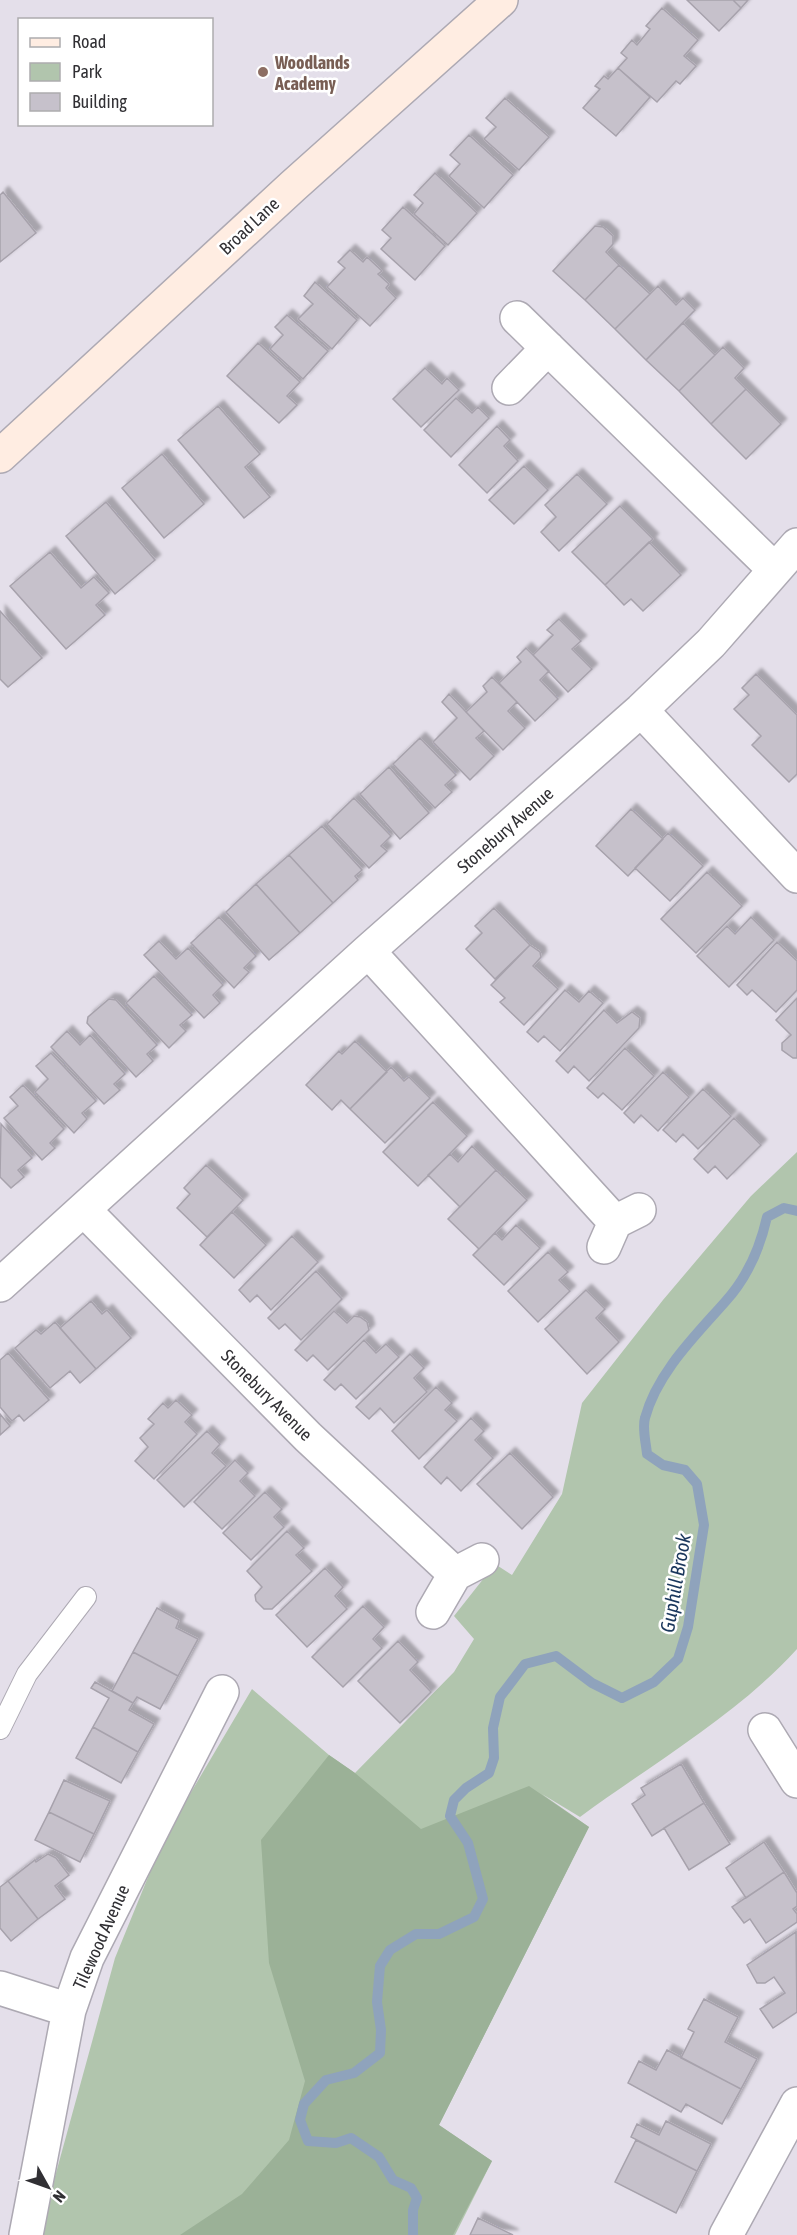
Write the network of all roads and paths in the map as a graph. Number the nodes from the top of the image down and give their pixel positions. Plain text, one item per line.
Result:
1 (501, 0) edge
2 (517, 318) dead end
3 (548, 348) junction
4 (508, 388) dead end
5 (0, 456) edge
6 (797, 545) edge
7 (775, 570) junction
8 (641, 710) junction
9 (797, 876) edge
10 (368, 951) junction
11 (84, 1210) junction
12 (620, 1226) dead end
13 (0, 1285) edge
14 (86, 1597) dead end
15 (433, 1612) dead end
16 (222, 1692) dead end
17 (0, 1729) edge
18 (765, 1730) dead end
19 (797, 1781) edge
20 (0, 1988) edge
21 (69, 2010) junction
22 (797, 2104) edge
23 (26, 2235) edge
24 (726, 2235) edge

1 - 5 street, Broad Lane
2 - 3 street
3 - 4 street
3 - 7 street
6 - 7 street, Stonebury Avenue
7 - 8 street, Stonebury Avenue
8 - 9 street
8 - 10 street, Stonebury Avenue
10 - 11 street, Stonebury Avenue
10 - 12 street
11 - 13 street, Stonebury Avenue
11 - 15 street, Stonebury Avenue
14 - 17 lane
16 - 21 street, Tilewood Avenue
18 - 19 street
20 - 21 street
21 - 23 street, Tilewood Avenue
22 - 24 street

